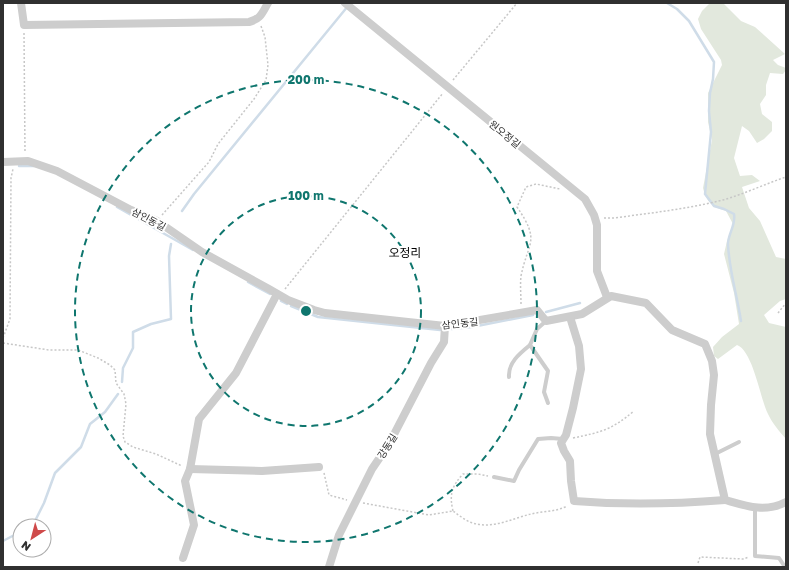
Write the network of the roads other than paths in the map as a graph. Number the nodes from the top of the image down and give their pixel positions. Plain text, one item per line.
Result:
1 (21, 3) edge
2 (268, 3) edge
3 (345, 3) edge
4 (3, 162) edge
5 (278, 295) junction
6 (607, 298) junction
7 (570, 317) junction
8 (546, 321) junction
9 (445, 326) junction
10 (530, 345) junction
11 (509, 377) dead end
12 (548, 403) dead end
13 (564, 439) junction
14 (739, 442) dead end
15 (715, 454) junction
16 (319, 467) road end
17 (190, 469) junction
18 (494, 477) road end
19 (725, 500) junction
20 (786, 502) edge
21 (755, 508) junction
22 (183, 558) dead end
23 (329, 567) edge
24 (785, 567) edge

1 - 2 street
3 - 6 street, 원오정길
4 - 5 street, 삼인동길
5 - 9 street, 삼인동길
5 - 17 street
6 - 7 street
6 - 15 street
7 - 8 street
7 - 13 street
8 - 9 street, 삼인동길
8 - 10 lane
9 - 23 street, 강동길
10 - 11 lane
10 - 12 lane
13 - 18 lane
13 - 19 street
14 - 15 lane
15 - 19 street
16 - 17 street
17 - 22 street
19 - 21 street
20 - 21 street
21 - 24 lane

